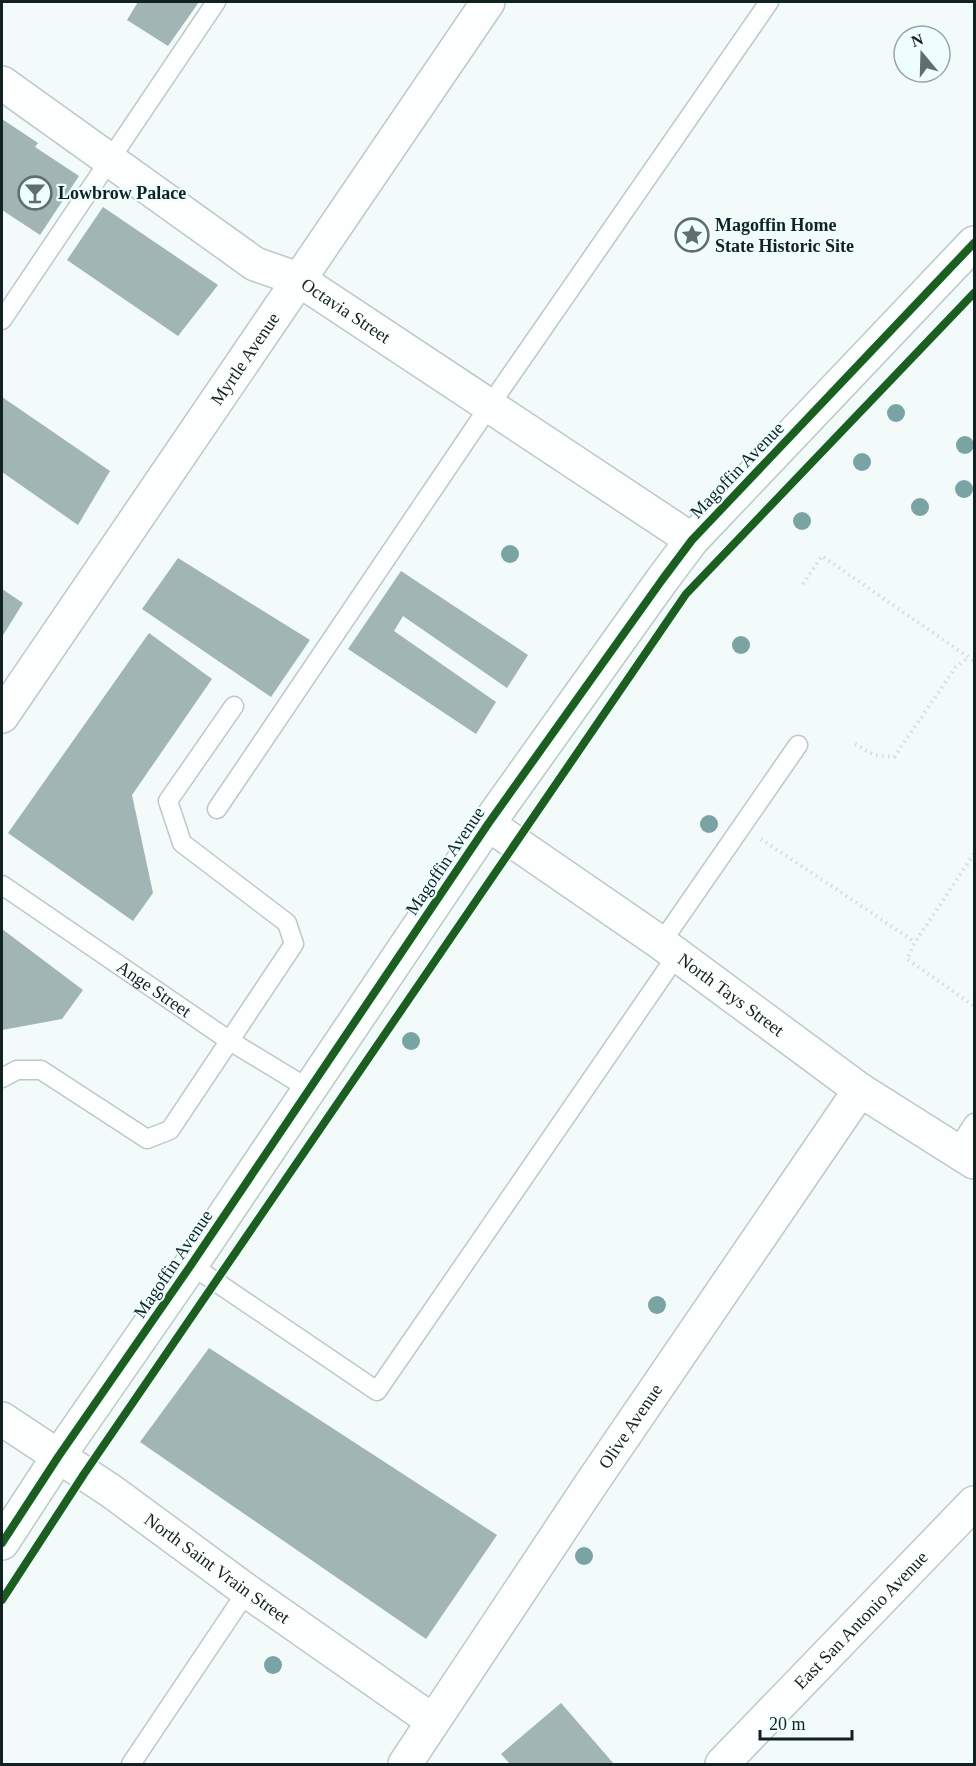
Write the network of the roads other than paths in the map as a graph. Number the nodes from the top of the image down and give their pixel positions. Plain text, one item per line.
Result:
1 (216, 2) edge
2 (488, 2) edge
3 (769, 2) edge
4 (2, 83) edge
5 (109, 160) junction
6 (975, 243) edge
7 (298, 279) junction
8 (2, 320) edge
9 (490, 405) junction
10 (692, 540) junction
11 (234, 706) dead end
12 (2, 716) edge
13 (798, 745) dead end
14 (217, 809) dead end
15 (488, 824) junction
16 (2, 885) edge
17 (669, 949) junction
18 (230, 1041) junction
19 (2, 1078) edge
20 (309, 1089) junction
21 (860, 1090) junction
22 (975, 1123) edge
23 (965, 1156) edge
24 (191, 1266) junction
25 (2, 1419) edge
26 (58, 1457) junction
27 (975, 1503) edge
28 (2, 1543) edge
29 (248, 1591) junction
30 (433, 1721) junction
31 (736, 1760) edge
32 (131, 1764) edge
33 (405, 1764) edge

1 - 5 lane
2 - 7 street, Myrtle Avenue
3 - 9 lane
4 - 5 street, Octavia Street
5 - 7 street, Octavia Street
5 - 8 lane
6 - 10 street, Magoffin Avenue
7 - 9 street, Octavia Street
7 - 12 street, Myrtle Avenue
9 - 10 street, Octavia Street
9 - 14 lane
10 - 15 street, Magoffin Avenue
11 - 18 lane
13 - 17 lane
15 - 17 street, North Tays Street
15 - 20 street, Magoffin Avenue
16 - 18 lane, Ange Street
17 - 21 street, North Tays Street
17 - 24 lane
18 - 19 lane
18 - 20 lane, Ange Street
20 - 24 street, Magoffin Avenue
21 - 23 street, North Tays Street
21 - 30 street, Olive Avenue
22 - 23 lane
24 - 26 street, Magoffin Avenue
25 - 26 street, North Saint Vrain Street
26 - 28 street, Magoffin Avenue
26 - 29 street, North Saint Vrain Street
27 - 31 street, East San Antonio Avenue
29 - 30 street, North Saint Vrain Street
29 - 32 lane
30 - 33 street, Olive Avenue

